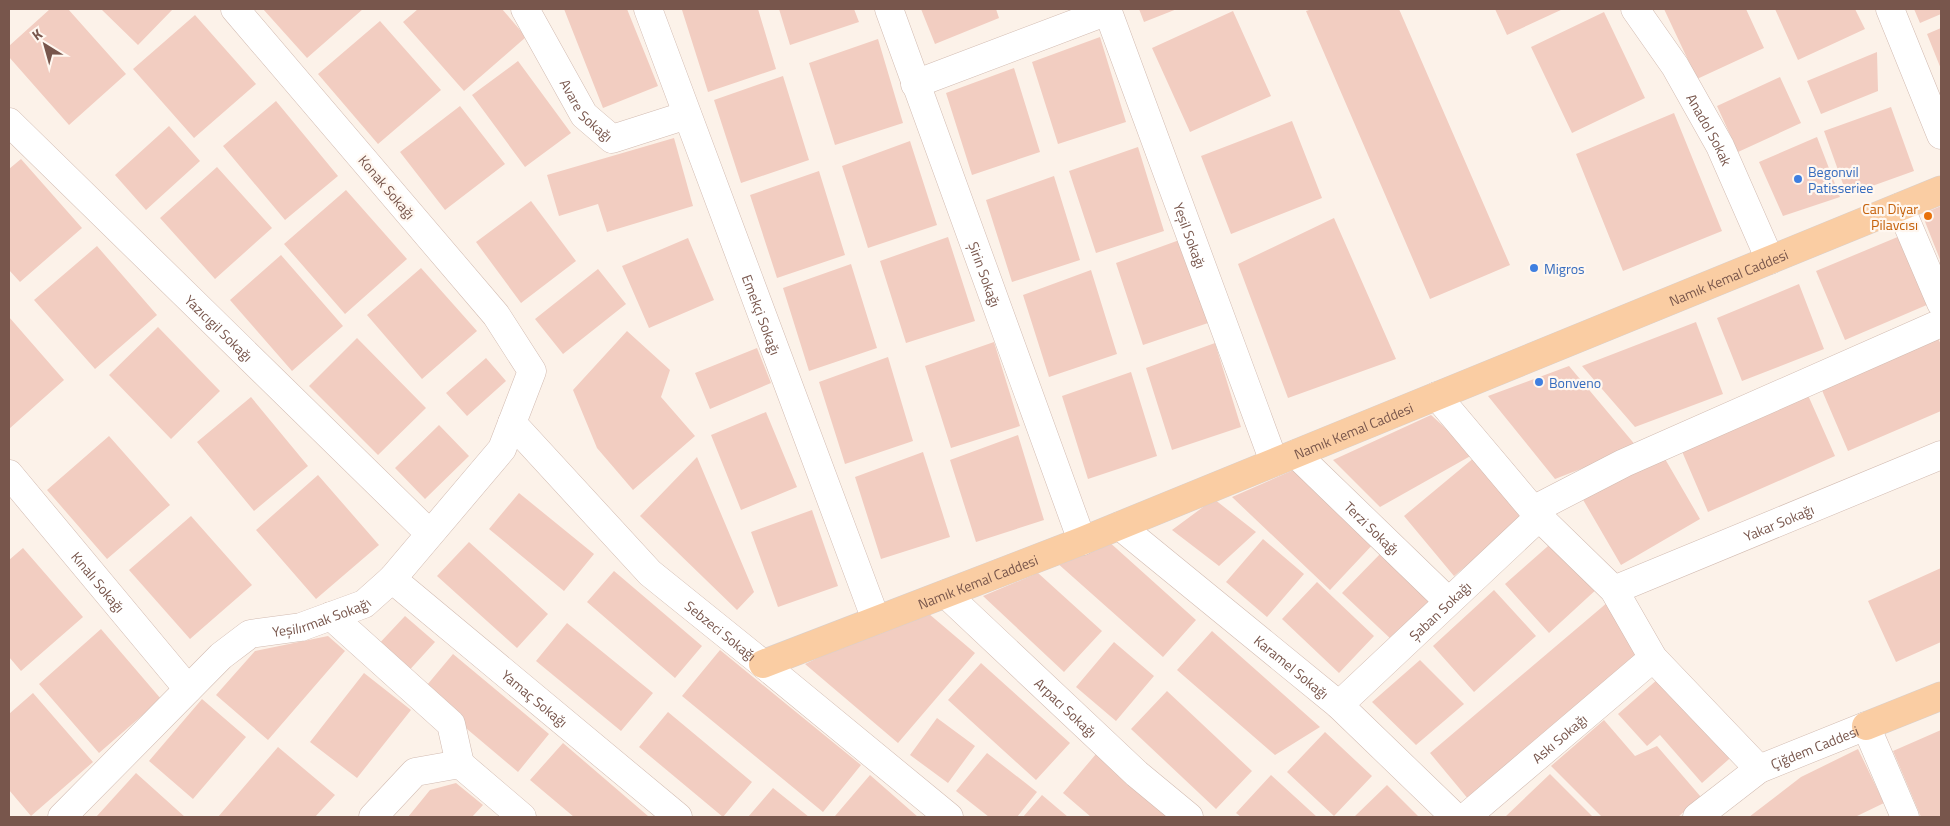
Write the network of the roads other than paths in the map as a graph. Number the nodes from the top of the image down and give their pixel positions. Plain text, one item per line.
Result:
1 (235, 9) edge
2 (525, 9) edge
3 (648, 9) edge
4 (889, 9) edge
5 (1635, 9) edge
6 (1890, 9) edge
7 (1108, 10) edge
8 (915, 84) junction
9 (687, 116) junction
10 (9, 122) edge
11 (1941, 135) edge
12 (1941, 190) edge
13 (1900, 207) junction
14 (1770, 260) junction
15 (1941, 302) edge
16 (1941, 322) edge
17 (532, 371) joint
18 (1437, 396) junction
19 (512, 423) junction
20 (1941, 455) edge
21 (1285, 458) junction
22 (9, 474) edge
23 (1536, 513) junction
24 (1120, 526) junction
25 (428, 534) junction
26 (1082, 541) junction
27 (392, 579) junction
28 (1614, 590) junction
29 (946, 594) junction
30 (1448, 602) junction
31 (331, 616) junction
32 (876, 620) junction
33 (347, 646) dead end
34 (1653, 658) junction
35 (763, 664) junction
36 (188, 689) junction
37 (1941, 696) edge
38 (1339, 705) junction
39 (428, 715) dead end
40 (1866, 726) junction
41 (460, 764) junction
42 (1759, 769) junction
43 (62, 817) edge
44 (373, 817) edge
45 (522, 817) edge
46 (678, 817) edge
47 (948, 817) edge
48 (1189, 817) edge
49 (1455, 817) edge
50 (1466, 817) edge
51 (1698, 817) edge
52 (1905, 817) edge

1 - 17 street, Konak Sokağı
2 - 9 street, Avare Sokağı
3 - 9 street, Emekçi Sokağı
4 - 8 street, Şirin Sokağı
5 - 14 street, Anadol Sokak
6 - 11 street
7 - 8 street
7 - 21 street, Yeşil Sokağı
8 - 26 street, Şirin Sokağı
9 - 32 street, Emekçi Sokağı
10 - 25 street, Yazıcıgil Sokağı
12 - 13 main road, Namık Kemal Caddesi
13 - 14 main road, Namık Kemal Caddesi
13 - 15 street
14 - 18 main road, Namık Kemal Caddesi
16 - 23 street, Şaban Sokağı
17 - 19 street, Yeşilırmak Sokağı
18 - 21 main road, Namık Kemal Caddesi
18 - 23 street
19 - 25 street, Yeşilırmak Sokağı
19 - 35 street, Sebzeci Sokağı
20 - 28 street, Yakar Sokağı
21 - 24 main road, Namık Kemal Caddesi
21 - 30 street, Terzi Sokağı
22 - 36 street, Kınalı Sokağı
23 - 28 street
23 - 30 street, Şaban Sokağı
24 - 26 main road, Namık Kemal Caddesi
24 - 38 street, Karamel Sokağı
25 - 27 street, Yeşilırmak Sokağı
26 - 29 main road, Namık Kemal Caddesi
27 - 31 street, Yeşilırmak Sokağı
27 - 46 street, Yamaç Sokağı
28 - 34 street
29 - 32 main road, Namık Kemal Caddesi
29 - 48 street, Arpacı Sokağı
30 - 38 street, Şaban Sokağı
31 - 36 street, Yeşilırmak Sokağı
31 - 41 street
32 - 35 main road, Namık Kemal Caddesi
33 - 39 street
34 - 42 street
34 - 50 street, Askı Sokağı
35 - 47 street, Sebzeci Sokağı
36 - 43 street, Yeşilırmak Sokağı
37 - 40 main road, Çiğdem Caddesi
38 - 49 street, Karamel Sokağı
40 - 42 street, Çiğdem Caddesi
40 - 52 street
41 - 44 street
41 - 45 street
42 - 51 street, Çiğdem Caddesi

